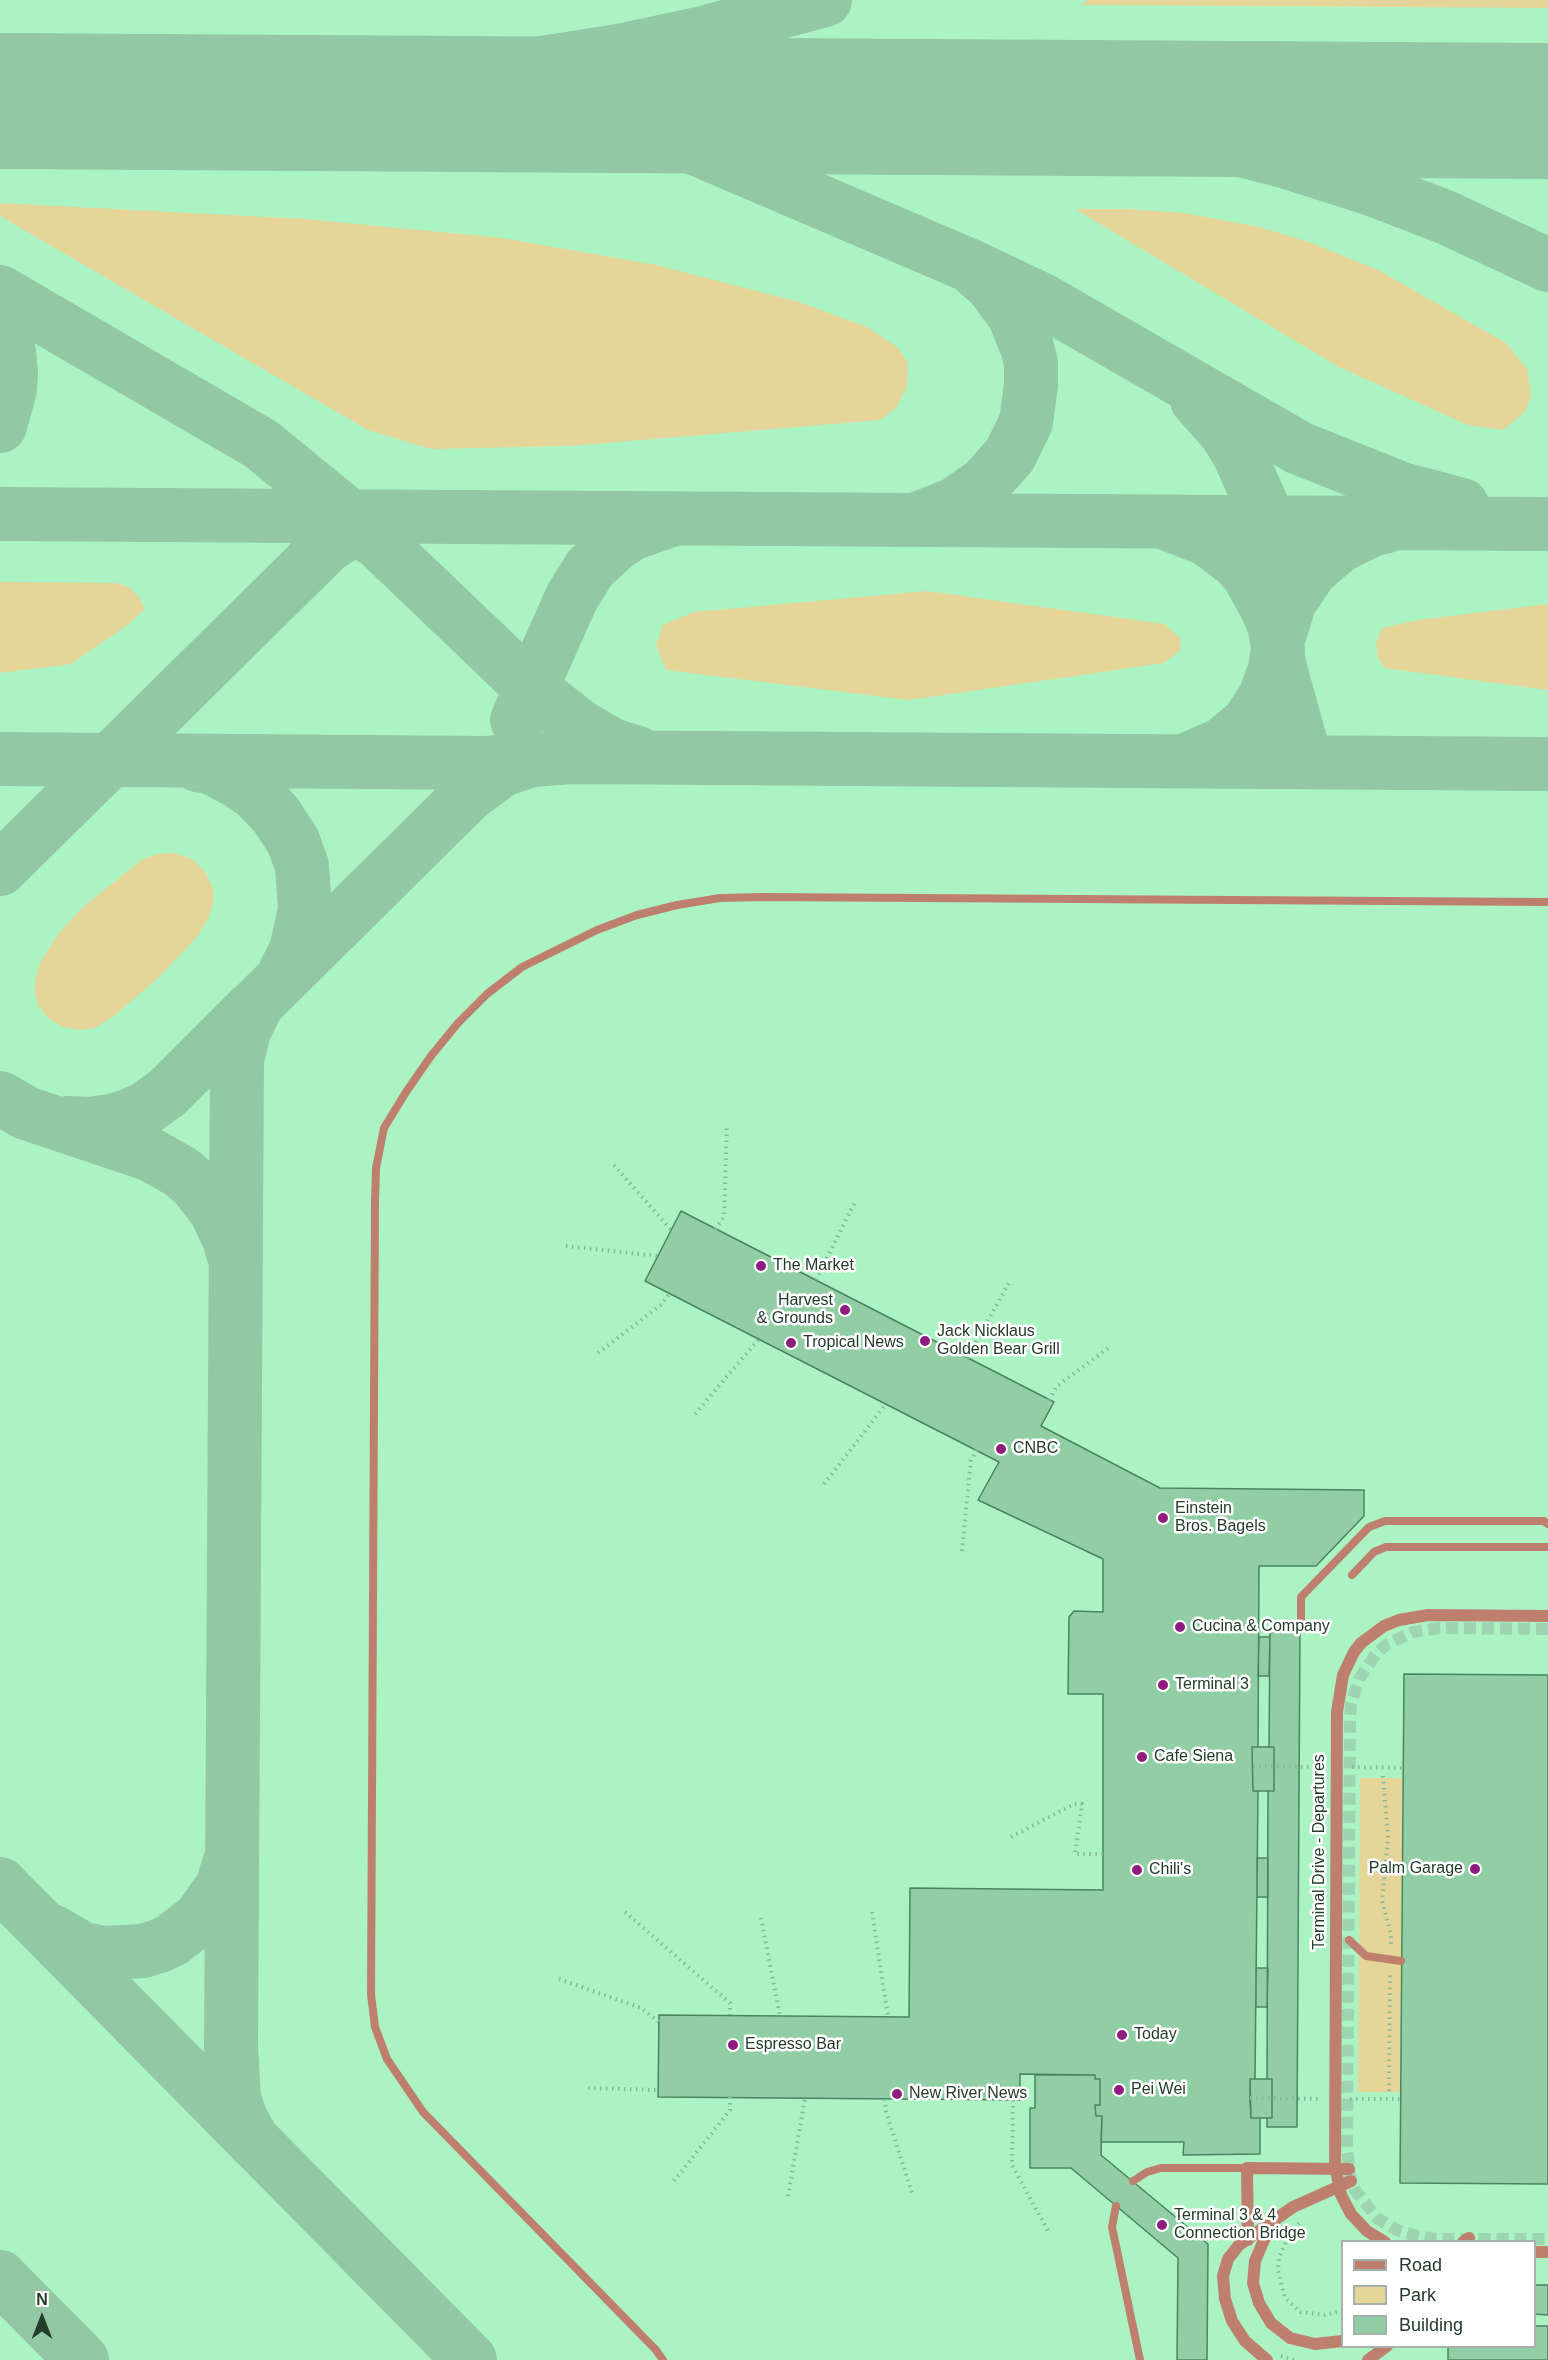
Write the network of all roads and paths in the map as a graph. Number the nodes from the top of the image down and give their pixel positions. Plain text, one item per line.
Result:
1 (1548, 902) edge
2 (727, 1125) dead end
3 (614, 1165) dead end
4 (855, 1202) dead end
5 (715, 1229) dead end
6 (671, 1230) dead end
7 (566, 1246) dead end
8 (658, 1256) dead end
9 (816, 1280) dead end
10 (1010, 1281) dead end
11 (670, 1293) dead end
12 (759, 1339) dead end
13 (1111, 1346) dead end
14 (598, 1353) dead end
15 (967, 1358) dead end
16 (1049, 1400) dead end
17 (886, 1404) dead end
18 (695, 1414) dead end
19 (977, 1450) dead end
20 (824, 1484) dead end
21 (1548, 1524) edge
22 (1548, 1547) edge
23 (962, 1551) dead end
24 (1352, 1575) dead end
25 (1548, 1616) edge
26 (1301, 1623) dead end
27 (1383, 1776) dead end
28 (1011, 1837) dead end
29 (1103, 1854) dead end
30 (625, 1912) dead end
31 (872, 1912) dead end
32 (761, 1918) dead end
33 (1348, 1940) dead end
34 (1390, 1960) junction
35 (1401, 1961) dead end
36 (559, 1979) dead end
37 (730, 2015) dead end
38 (780, 2016) dead end
39 (888, 2017) dead end
40 (659, 2022) dead end
41 (588, 2088) dead end
42 (658, 2090) dead end
43 (1389, 2091) dead end
44 (730, 2097) dead end
45 (805, 2098) dead end
46 (885, 2099) dead end
47 (1013, 2100) dead end
48 (1247, 2168) junction
49 (674, 2181) dead end
50 (1133, 2181) dead end
51 (788, 2196) dead end
52 (913, 2196) dead end
53 (1116, 2206) dead end
54 (1305, 2215) dead end
55 (1278, 2218) junction
56 (1048, 2230) dead end
57 (1248, 2240) junction
58 (1382, 2240) edge
59 (1341, 2311) edge
60 (1341, 2341) edge
61 (1384, 2348) edge
62 (663, 2360) edge
63 (1140, 2360) edge
64 (1267, 2360) edge
65 (1368, 2360) edge

1 - 62 lane
2 - 5 path
3 - 6 path
4 - 9 path
7 - 8 path
10 - 15 path
11 - 14 path
12 - 18 path
13 - 16 path
17 - 20 path
19 - 23 path
21 - 26 lane
22 - 24 lane
25 - 58 street, Terminal Drive - Departures
27 - 34 path
28 - 29 path
30 - 37 path
31 - 39 path
32 - 38 path
33 - 34 lane
34 - 35 lane
34 - 43 path
36 - 40 path
41 - 42 path
44 - 49 path
45 - 51 path
46 - 52 path
47 - 56 path
48 - 50 lane
48 - 55 street
48 - 57 street
53 - 63 lane
54 - 59 path
55 - 57 street
55 - 60 street
57 - 64 street
61 - 65 street

